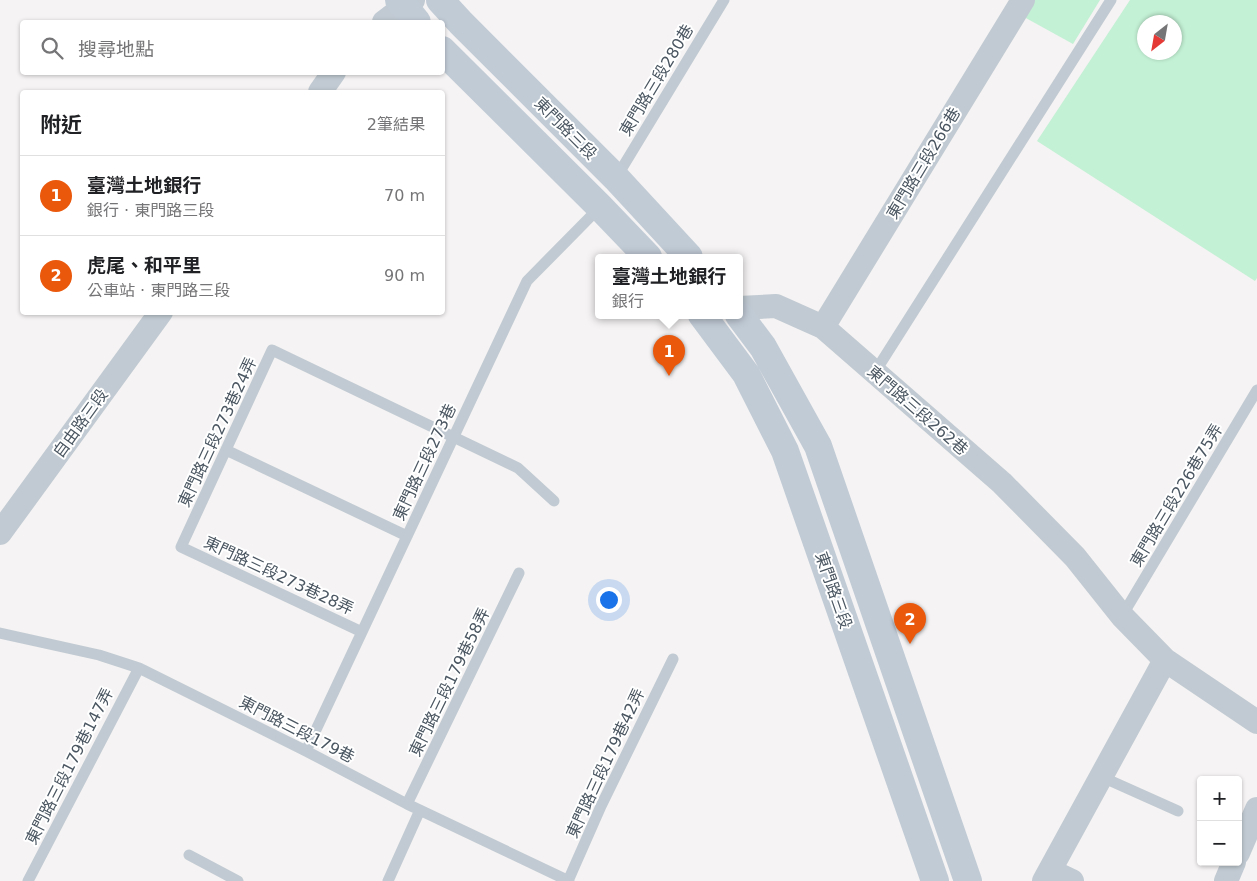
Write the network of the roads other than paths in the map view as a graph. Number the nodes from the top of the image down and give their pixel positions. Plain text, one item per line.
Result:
1 (440, 0) edge
2 (724, 0) edge
3 (1023, 0) edge
4 (1111, 0) edge
5 (445, 53) edge
6 (332, 75) edge
7 (321, 90) edge
8 (616, 178) junction
9 (600, 207) junction
10 (645, 254) edge
11 (686, 254) edge
12 (743, 308) edge
13 (158, 315) edge
14 (711, 319) edge
15 (742, 319) edge
16 (823, 327) junction
17 (875, 372) junction
18 (1257, 390) edge
19 (453, 439) junction
20 (226, 450) junction
21 (554, 501) dead end
22 (0, 533) edge
23 (407, 536) junction
24 (181, 547) joint
25 (519, 573) dead end
26 (1122, 616) junction
27 (362, 632) junction
28 (0, 633) edge
29 (673, 659) dead end
30 (1165, 660) junction
31 (139, 668) junction
32 (1257, 722) edge
33 (306, 751) junction
34 (1102, 777) junction
35 (407, 804) junction
36 (1257, 809) edge
37 (420, 810) junction
38 (1178, 811) dead end
39 (1242, 844) edge
40 (189, 855) dead end
41 (1232, 866) edge
42 (1048, 876) edge
43 (29, 881) edge
44 (238, 881) edge
45 (388, 881) edge
46 (568, 881) edge
47 (936, 881) edge
48 (968, 881) edge
49 (1072, 881) edge
50 (1226, 881) edge

1 - 8 main road, 東門路三段
2 - 8 lane, 東門路三段280巷
3 - 16 street, 東門路三段266巷
4 - 17 lane
5 - 9 main road, 東門路三段
6 - 7 street
8 - 11 main road, 東門路三段
9 - 10 main road, 東門路三段
9 - 19 lane, 東門路三段273巷
12 - 16 street, 東門路三段262巷
13 - 22 street, 自由路三段
14 - 47 main road, 東門路三段
15 - 48 main road, 東門路三段
16 - 17 street, 東門路三段262巷
17 - 26 street, 東門路三段262巷
18 - 26 lane, 東門路三段226巷75弄
19 - 20 lane, 東門路三段273巷24弄
19 - 21 lane
19 - 23 lane, 東門路三段273巷
20 - 23 lane
20 - 24 lane, 東門路三段273巷24弄
23 - 27 lane, 東門路三段273巷
24 - 27 lane, 東門路三段273巷28弄
25 - 35 lane, 東門路三段179巷58弄
26 - 30 street, 東門路三段262巷
27 - 33 lane, 東門路三段273巷
28 - 31 lane, 東門路三段179巷
29 - 46 lane, 東門路三段179巷42弄
30 - 32 street, 東門路三段262巷
30 - 34 street
31 - 33 lane, 東門路三段179巷
31 - 43 lane, 東門路三段179巷147弄
33 - 35 lane, 東門路三段179巷
34 - 38 lane
34 - 42 street
35 - 37 lane, 東門路三段179巷
36 - 39 street
37 - 45 lane
37 - 46 lane, 東門路三段179巷
40 - 44 lane
41 - 50 street
42 - 49 street

